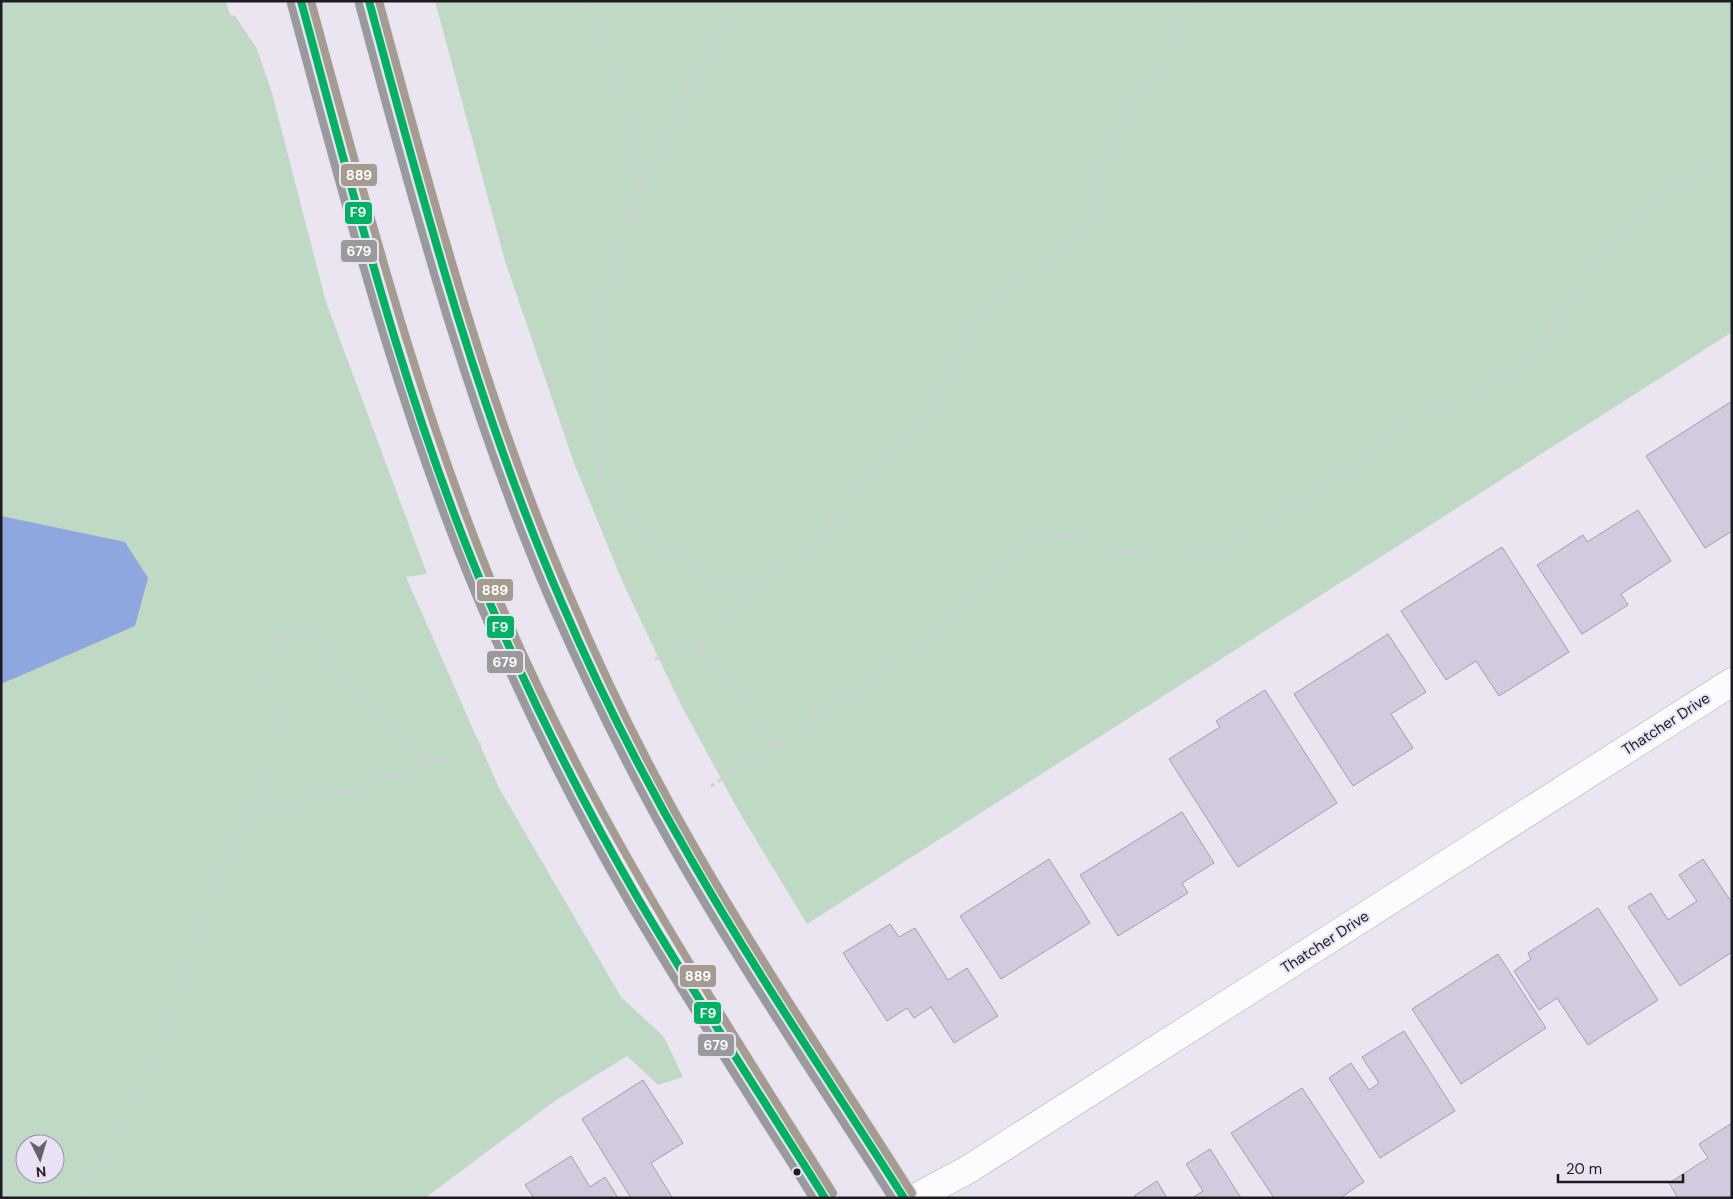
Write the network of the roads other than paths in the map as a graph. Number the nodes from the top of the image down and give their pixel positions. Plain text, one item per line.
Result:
1 (301, 1) edge
2 (369, 1) edge
3 (1732, 682) edge
4 (825, 1198) edge
5 (904, 1198) edge
6 (915, 1198) edge

1 - 4 main road
2 - 5 main road
3 - 6 main road, Thatcher Drive

